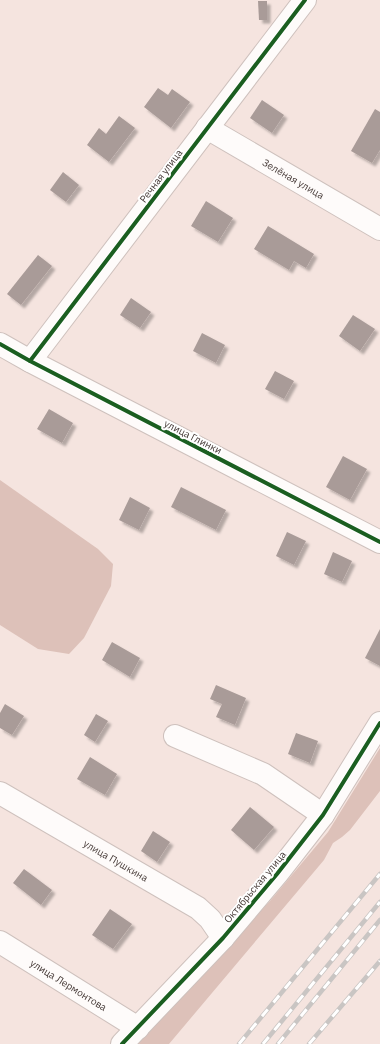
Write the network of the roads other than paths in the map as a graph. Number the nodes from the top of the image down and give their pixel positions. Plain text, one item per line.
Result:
1 (305, 0) edge
2 (207, 128) junction
3 (380, 229) edge
4 (0, 344) edge
5 (30, 362) junction
6 (380, 542) edge
7 (380, 723) edge
8 (175, 736) dead end
9 (0, 792) edge
10 (323, 815) junction
11 (222, 938) junction
12 (0, 942) edge
13 (138, 1028) junction
14 (122, 1044) edge

1 - 2 street, Речная улица
2 - 3 street, Зелёная улица
2 - 5 street, Речная улица
4 - 5 street, улица Глинки
5 - 6 street, улица Глинки
7 - 10 street, Октябрьская улица
8 - 10 street
9 - 11 street, улица Пушкина
10 - 11 street, Октябрьская улица
11 - 13 street, Октябрьская улица
12 - 13 street, улица Лермонтова
13 - 14 street, Октябрьская улица

